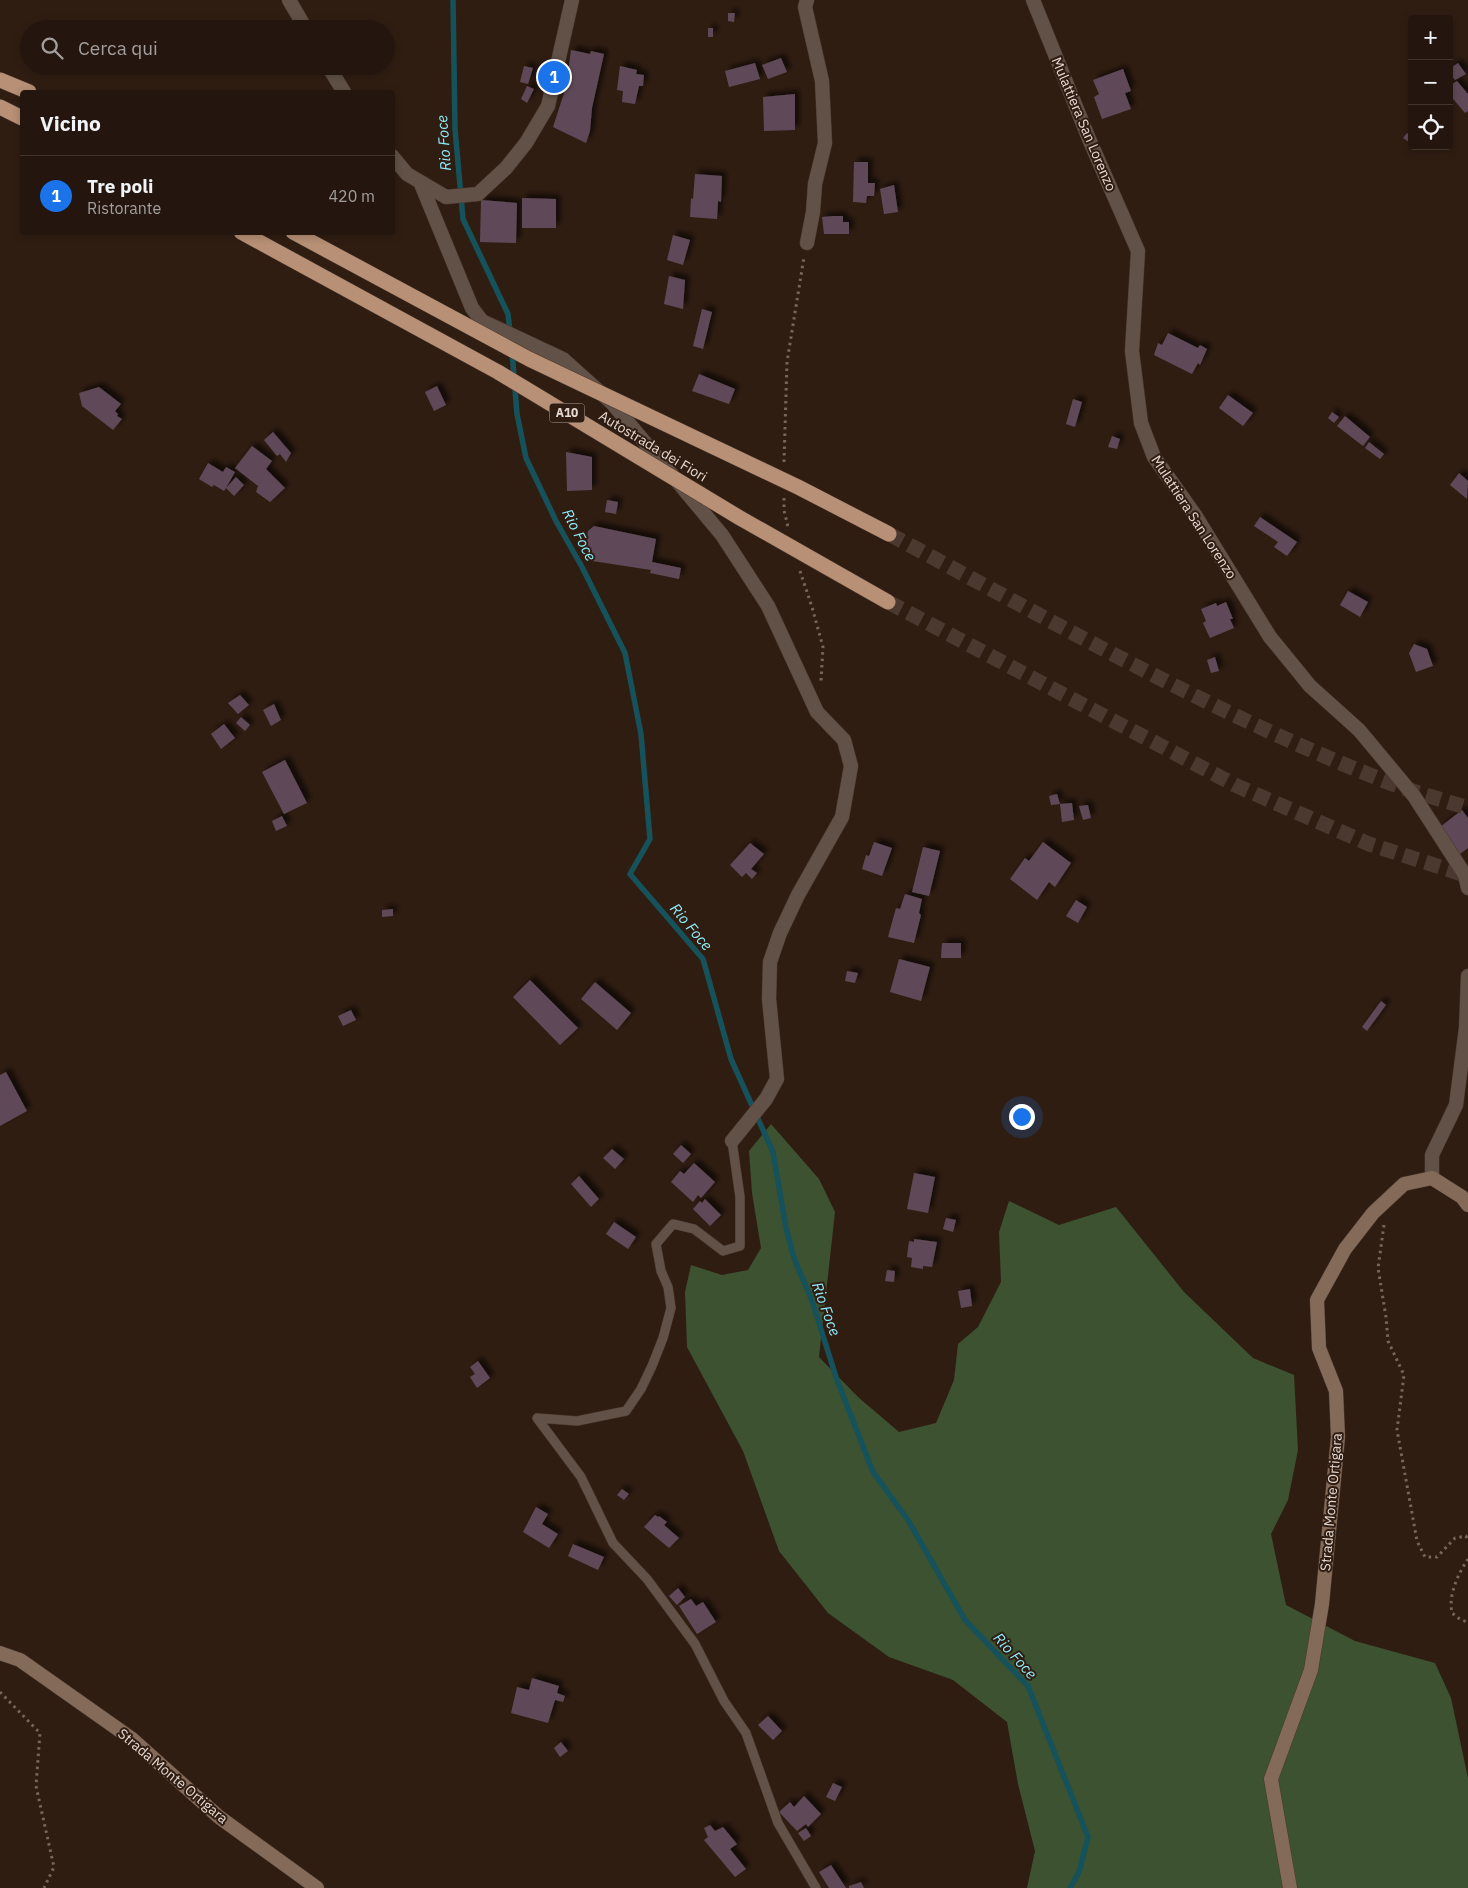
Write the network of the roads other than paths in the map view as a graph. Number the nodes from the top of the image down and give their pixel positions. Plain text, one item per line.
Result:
1 (289, 0) edge
2 (572, 0) edge
3 (807, 0) edge
4 (1033, 0) edge
5 (301, 20) edge
6 (334, 75) edge
7 (0, 80) edge
8 (23, 90) edge
9 (343, 90) edge
10 (0, 107) edge
11 (20, 117) edge
12 (395, 160) edge
13 (421, 184) junction
14 (247, 235) edge
15 (299, 235) edge
16 (806, 244) dead end
17 (889, 534) tunnel mouth
18 (888, 602) tunnel mouth
19 (1468, 888) edge
20 (1468, 976) edge
21 (732, 1141) joint
22 (1432, 1178) junction
23 (1468, 1205) edge
24 (0, 1653) edge
25 (317, 1888) edge
26 (816, 1888) edge
27 (1290, 1888) edge

1 - 5 street
2 - 13 street
3 - 16 street
4 - 19 street, Mulattiera San Lorenzo
6 - 9 street
7 - 8 highway
10 - 11 highway
12 - 13 street
13 - 21 street
14 - 18 highway, Autostrada dei Fiori / A10, bridge
15 - 17 highway, Autostrada dei Fiori / A10, bridge
20 - 22 street
21 - 26 lane
22 - 23 main road
22 - 27 main road, Strada Monte Ortigara
24 - 25 main road, Strada Monte Ortigara

